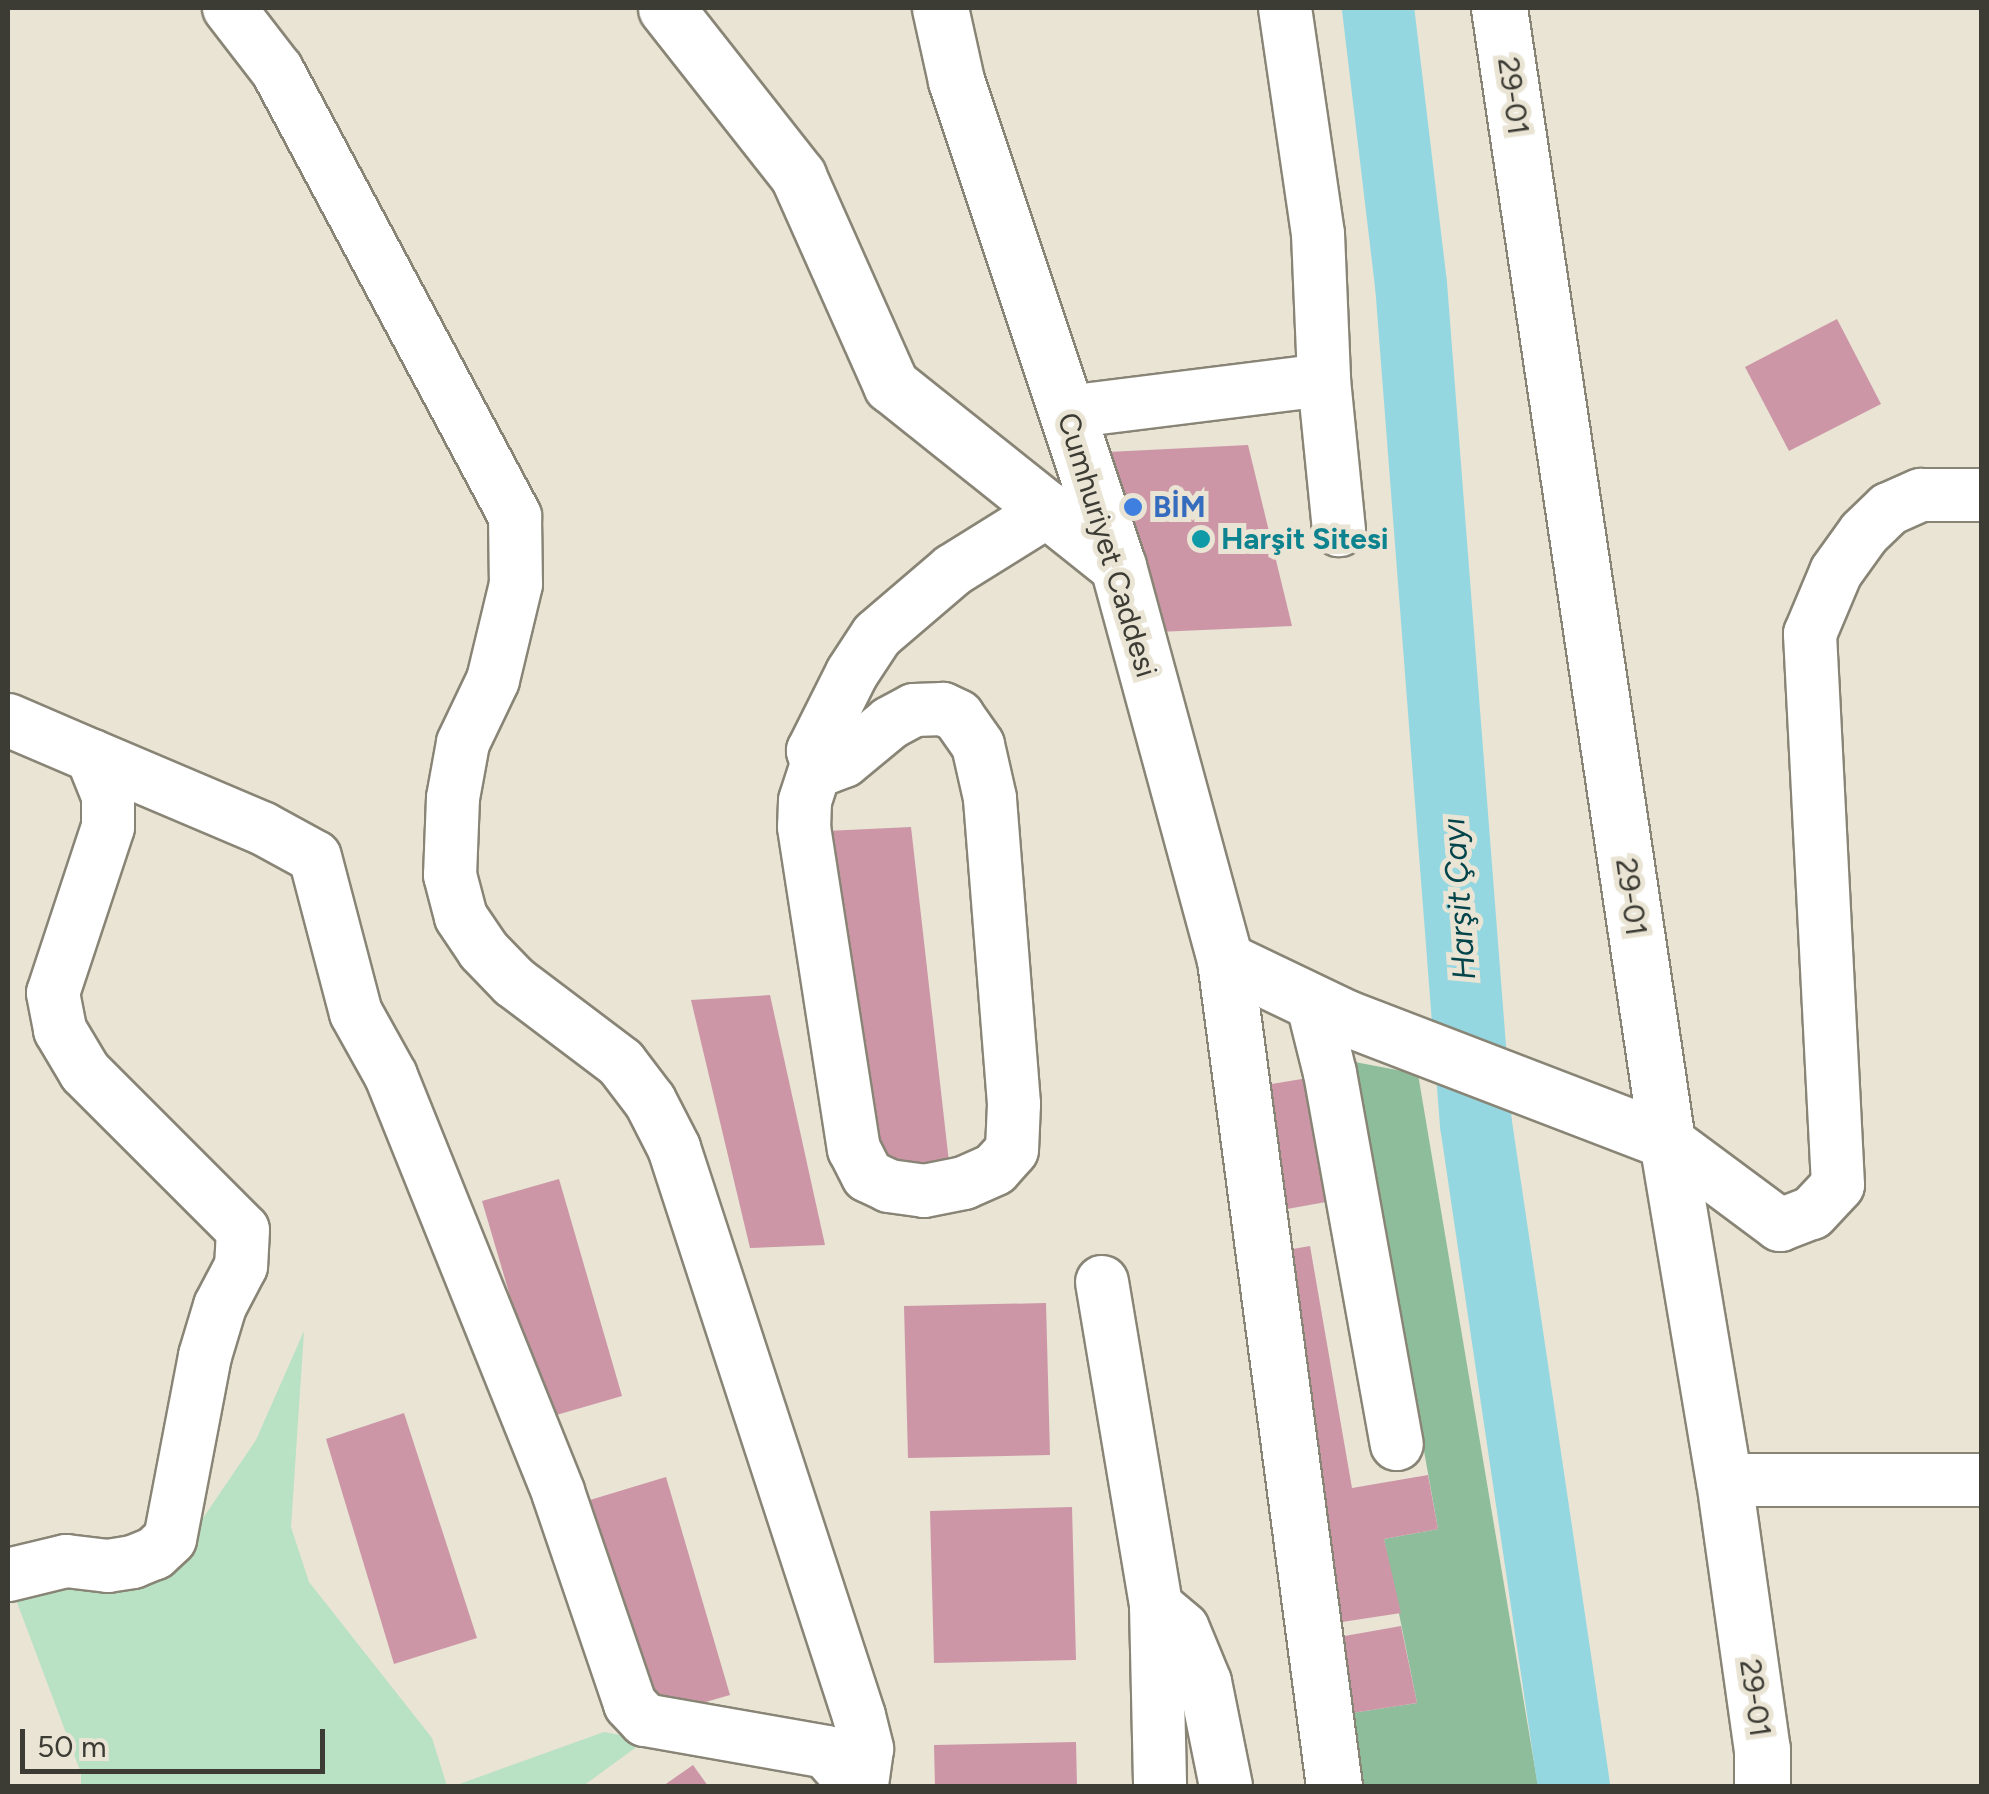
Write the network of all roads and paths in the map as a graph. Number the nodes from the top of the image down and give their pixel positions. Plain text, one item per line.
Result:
1 (229, 8) edge
2 (666, 8) edge
3 (940, 8) edge
4 (1285, 8) edge
5 (1499, 8) edge
6 (1324, 380) junction
7 (1066, 412) junction
8 (1982, 495) edge
9 (1051, 510) junction
10 (1339, 530) dead end
11 (1118, 566) junction
12 (8, 720) edge
13 (92, 756) junction
14 (817, 764) junction
15 (1225, 960) junction
16 (1328, 1009) junction
17 (1667, 1141) junction
18 (1102, 1282) dead end
19 (1397, 1444) dead end
20 (1724, 1480) junction
21 (1982, 1480) edge
22 (8, 1574) edge
23 (1156, 1606) junction
24 (859, 1786) edge
25 (1160, 1786) edge
26 (1226, 1786) edge
27 (1334, 1786) edge
28 (1762, 1786) edge

1 - 24 street
2 - 9 main road
3 - 7 main road, Cumhuriyet Caddesi
4 - 6 street
5 - 17 main road, 29-01 / 29-01
6 - 7 street
6 - 10 street
7 - 11 main road, Cumhuriyet Caddesi
8 - 17 street
9 - 11 main road
9 - 14 street
11 - 15 main road, Cumhuriyet Caddesi
12 - 13 street
13 - 22 street
13 - 24 street
14 - 14 street
15 - 16 main road
15 - 27 main road, Cumhuriyet Caddesi
16 - 17 main road
16 - 19 street
17 - 20 main road, 29-01 / 29-01
18 - 23 street
20 - 21 street
20 - 28 main road, 29-01 / 29-01
23 - 25 street
23 - 26 street

